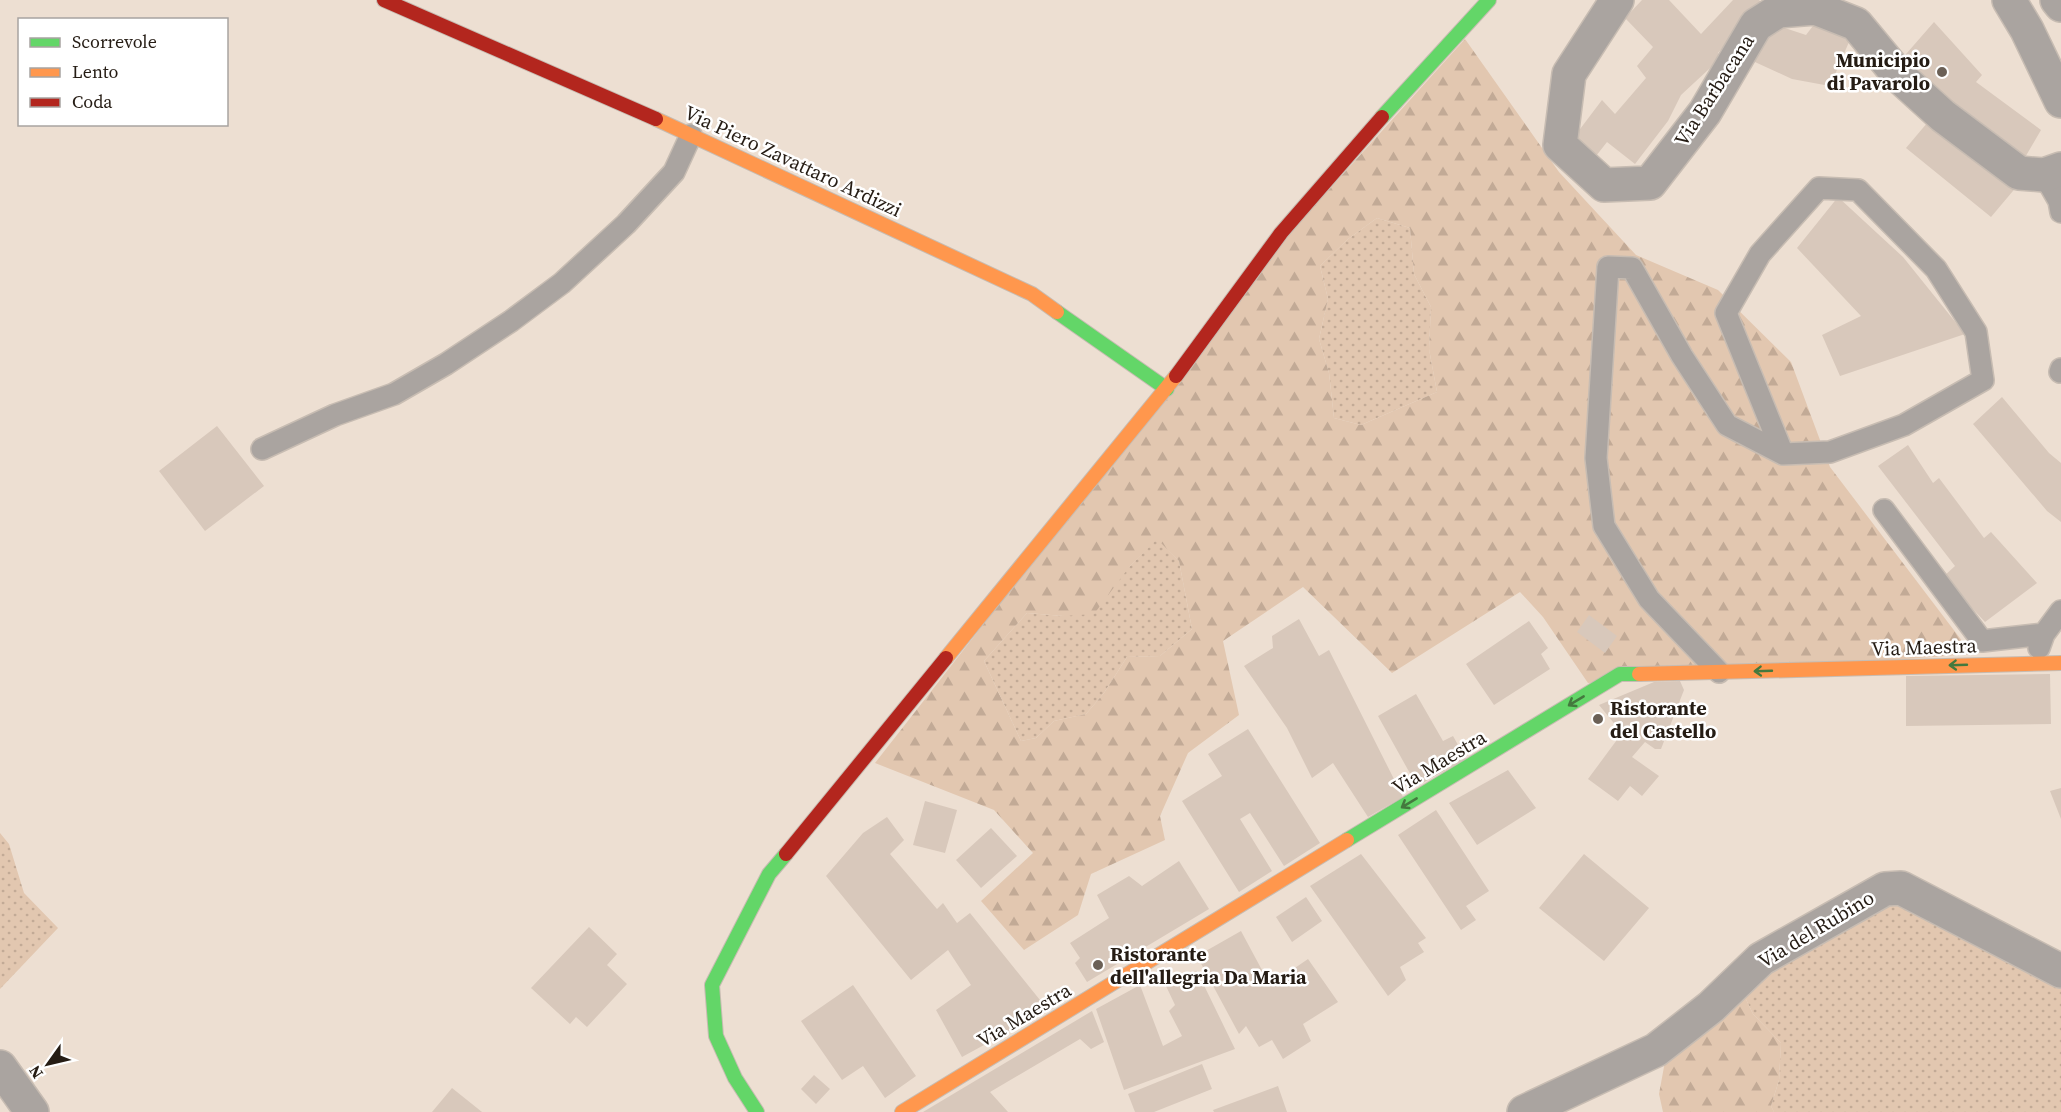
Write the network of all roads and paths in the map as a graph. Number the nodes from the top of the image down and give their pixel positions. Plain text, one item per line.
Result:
1 (384, 0) edge
2 (1489, 0) edge
3 (1617, 0) edge
4 (2009, 0) edge
5 (2057, 0) edge
6 (2061, 5) edge
7 (2061, 101) edge
8 (691, 135) junction
9 (2053, 172) edge
10 (2061, 212) edge
11 (1167, 389) junction
12 (262, 449) dead end
13 (1783, 454) junction
14 (1884, 510) dead end
15 (2061, 611) edge
16 (2044, 634) junction
17 (2026, 663) junction
18 (2061, 663) edge
19 (1719, 672) junction
20 (2061, 971) edge
21 (0, 1067) edge
22 (21, 1108) edge
23 (758, 1112) edge
24 (902, 1112) edge
25 (1524, 1112) edge

1 - 8 street, Via Piero Zavattaro Ardizzi
2 - 11 street
3 - 9 street, Via Barbacana
4 - 7 street
5 - 6 street
8 - 11 street, Via Piero Zavattaro Ardizzi
8 - 12 lane
9 - 10 lane
11 - 23 street
13 - 13 lane
13 - 19 lane
14 - 16 lane
15 - 16 lane
16 - 17 lane
17 - 18 street, Via Maestra
17 -> 19 street, Via Maestra
19 -> 24 street, Via Maestra
20 - 25 street, Via del Rubino
21 - 22 street

